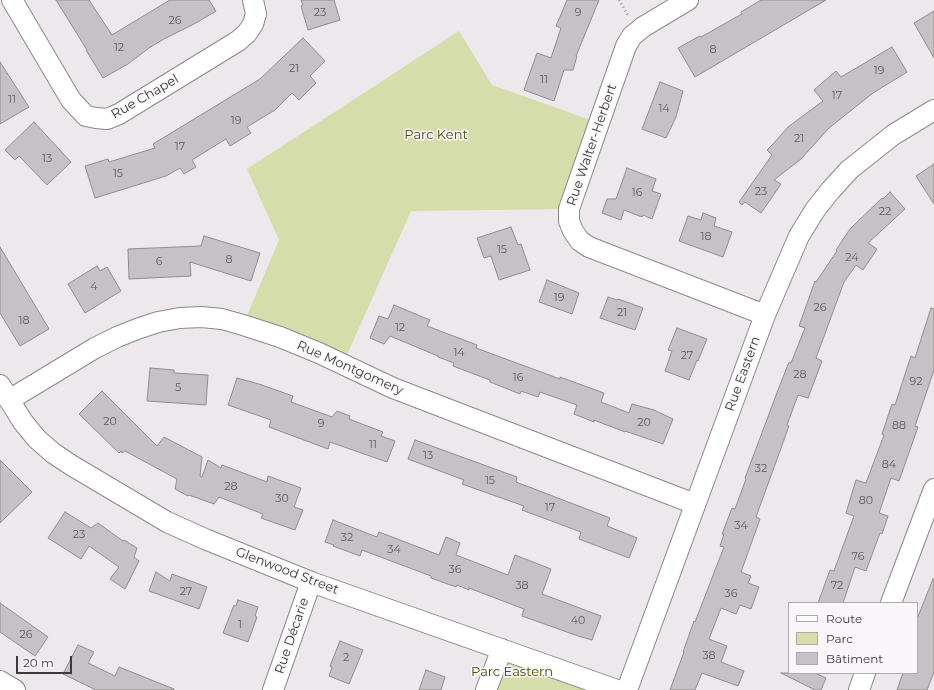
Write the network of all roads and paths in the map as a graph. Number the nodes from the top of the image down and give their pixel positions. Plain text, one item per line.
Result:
1 (12, 0) edge
2 (253, 0) edge
3 (619, 0) edge
4 (688, 0) edge
5 (628, 16) dead end
6 (934, 110) edge
7 (765, 315) junction
8 (5, 392) edge
9 (934, 489) edge
10 (695, 504) junction
11 (311, 582) junction
12 (891, 602) edge
13 (502, 649) junction
14 (865, 674) edge
15 (0, 681) edge
16 (15, 690) edge
17 (273, 690) edge
18 (486, 690) edge
19 (617, 690) edge
20 (627, 690) edge
21 (859, 690) edge

1 - 2 street, Rue Chapel
3 - 5 path
4 - 7 street, Rue Walter-Herbert
6 - 7 street, Rue Eastern
7 - 10 street, Rue Eastern
8 - 10 street, Rue Montgomery
8 - 11 street, Glenwood Street
9 - 12 street
10 - 20 street, Rue Eastern
11 - 13 street, Glenwood Street
11 - 17 street, Rue Décarie
13 - 18 street
13 - 19 street, Glenwood Street
14 - 21 street
15 - 16 street

